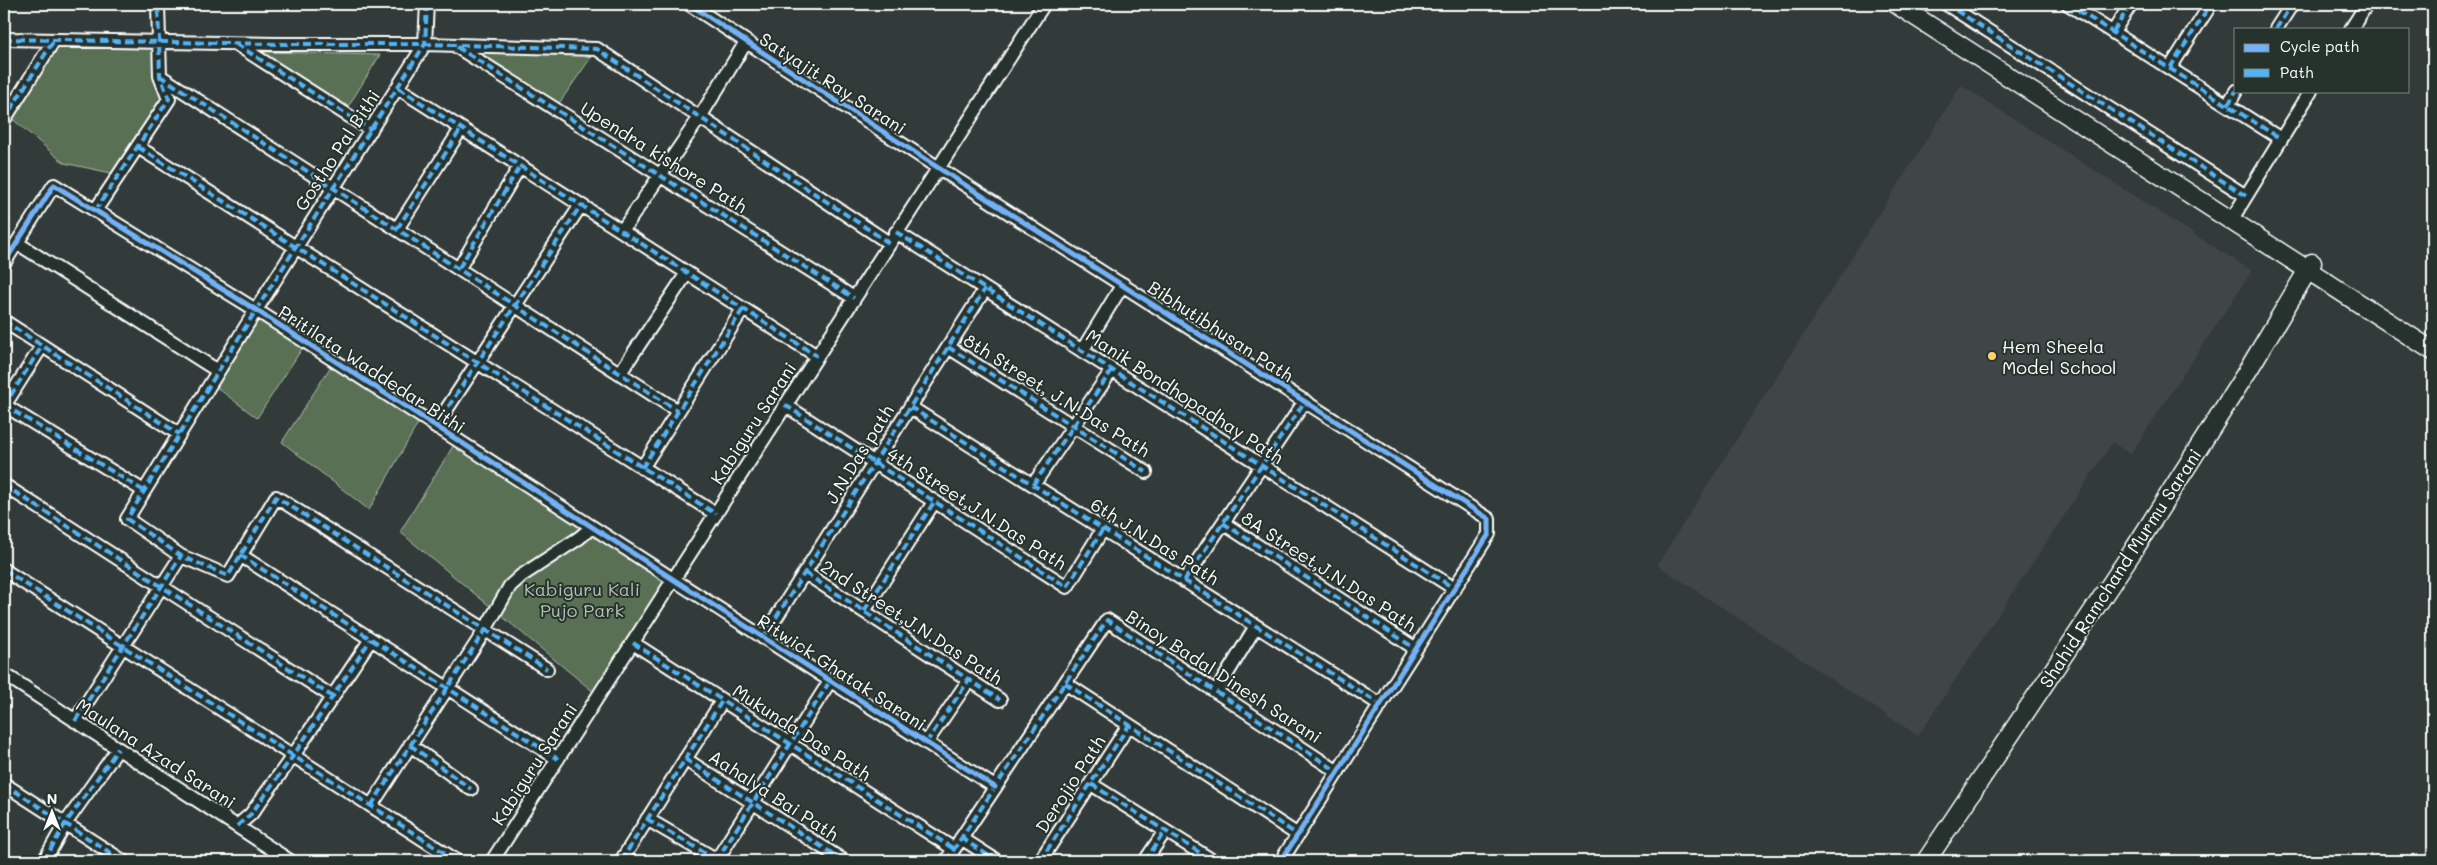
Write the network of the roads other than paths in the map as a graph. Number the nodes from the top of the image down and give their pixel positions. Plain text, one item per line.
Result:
1 (158, 4) edge
2 (427, 4) edge
3 (689, 4) edge
4 (1044, 4) edge
5 (1896, 4) edge
6 (1909, 4) edge
7 (1946, 4) edge
8 (2068, 4) edge
9 (2132, 4) edge
10 (2211, 4) edge
11 (2292, 4) edge
12 (2367, 4) edge
13 (2277, 28) edge
14 (2352, 28) edge
15 (2113, 32) junction
16 (4, 39) edge
17 (54, 40) junction
18 (158, 42) junction
19 (746, 42) junction
20 (235, 44) junction
21 (425, 44) junction
22 (455, 46) junction
23 (2170, 68) junction
24 (160, 76) junction
25 (398, 88) junction
26 (2235, 92) edge
27 (2310, 92) edge
28 (2228, 105) junction
29 (700, 117) junction
30 (4, 120) edge
31 (462, 129) junction
32 (371, 130) junction
33 (2281, 138) junction
34 (138, 147) junction
35 (520, 166) junction
36 (937, 167) junction
37 (659, 175) junction
38 (334, 188) junction
39 (2246, 196) junction
40 (581, 205) junction
41 (95, 211) junction
42 (2232, 217) junction
43 (397, 229) junction
44 (622, 231) junction
45 (896, 232) junction
46 (17, 243) junction
47 (889, 243) junction
48 (296, 247) junction
49 (4, 263) edge
50 (2310, 267) junction
51 (458, 268) junction
52 (687, 273) junction
53 (1123, 284) junction
54 (985, 289) junction
55 (854, 298) junction
56 (515, 305) junction
57 (743, 309) junction
58 (256, 310) junction
59 (4, 321) edge
60 (2433, 341) edge
61 (42, 346) junction
62 (948, 347) junction
63 (1082, 351) junction
64 (2433, 351) edge
65 (817, 356) junction
66 (478, 363) junction
67 (1112, 370) junction
68 (218, 371) junction
69 (620, 373) junction
70 (1305, 401) junction
71 (4, 405) edge
72 (785, 405) junction
73 (910, 407) junction
74 (678, 411) junction
75 (1073, 426) junction
76 (436, 427) junction
77 (179, 434) junction
78 (874, 463) junction
79 (1262, 466) junction
80 (642, 468) junction
81 (1146, 472) dead end
82 (1033, 484) junction
83 (4, 485) edge
84 (144, 491) junction
85 (934, 502) junction
86 (716, 514) junction
87 (1223, 523) junction
88 (591, 528) junction
89 (1104, 529) junction
90 (240, 554) junction
91 (181, 556) junction
92 (4, 570) edge
93 (805, 573) junction
94 (673, 580) junction
95 (1184, 580) junction
96 (161, 586) junction
97 (1454, 589) junction
98 (864, 611) junction
99 (1256, 626) junction
100 (485, 630) junction
101 (763, 638) junction
102 (371, 639) junction
103 (633, 643) junction
104 (122, 645) junction
105 (1416, 649) junction
106 (546, 669) dead end
107 (4, 674) edge
108 (969, 680) junction
109 (830, 681) junction
110 (1065, 683) junction
111 (447, 688) junction
112 (1216, 692) junction
113 (333, 697) junction
114 (1000, 700) dead end
115 (722, 701) junction
116 (1381, 705) junction
117 (75, 721) junction
118 (1129, 725) junction
119 (926, 743) junction
120 (410, 746) junction
121 (790, 746) junction
122 (118, 749) junction
123 (294, 756) junction
124 (558, 759) junction
125 (685, 759) junction
126 (1338, 772) junction
127 (4, 784) edge
128 (1091, 784) junction
129 (995, 787) junction
130 (471, 789) dead end
131 (753, 803) junction
132 (371, 806) junction
133 (647, 820) junction
134 (65, 824) junction
135 (236, 826) junction
136 (1165, 831) junction
137 (1298, 835) junction
138 (957, 844) junction
139 (44, 861) edge
140 (123, 861) edge
141 (290, 861) edge
142 (457, 861) edge
143 (492, 861) edge
144 (621, 861) edge
145 (717, 861) edge
146 (844, 861) edge
147 (946, 861) edge
148 (997, 861) edge
149 (1040, 861) edge
150 (1145, 861) edge
151 (1213, 861) edge
152 (1281, 861) edge
153 (1926, 861) edge

1 - 18 street
2 - 21 street, Gostho Pal Bithi
3 - 19 street, Satyajit Ray Sarani
4 - 36 street, Kabiguru Sarani
5 - 42 street
6 - 42 street
7 - 39 street
8 - 15 street
9 - 15 street
10 - 23 street
11 - 13 street
12 - 14 street
15 - 23 street
16 - 17 street
17 - 18 street
17 - 30 street
18 - 20 street
18 - 24 street
19 - 29 street
19 - 36 street, Satyajit Ray Sarani
20 - 21 street
20 - 32 street
21 - 22 street
21 - 25 street, Gostho Pal Bithi
22 - 29 street
22 - 37 street, Upendra kishore Path
23 - 28 street
24 - 34 street
24 - 38 street
25 - 31 street
25 - 32 street, Gostho Pal Bithi
26 - 28 street
27 - 33 street
28 - 33 street
29 - 37 street
29 - 47 street
31 - 35 street
31 - 43 street
32 - 38 street, Gostho Pal Bithi
33 - 39 street
34 - 41 street
34 - 48 street
35 - 40 street
35 - 51 street
36 - 45 street, Kabiguru Sarani
36 - 53 street, Bibhutibhusan Path
37 - 44 street
37 - 55 street, Upendra kishore Path
38 - 43 street
38 - 48 street, Gostho Pal Bithi
39 - 42 street
40 - 44 street
40 - 56 street
41 - 46 street, Pritilata Waddedar Bithi
41 - 58 street, Pritilata Waddedar Bithi
42 - 50 street
43 - 51 street
44 - 52 street
45 - 47 street, Kabiguru Sarani
45 - 54 street, Manik Bondhopadhay Path
46 - 49 street
46 - 68 street
47 - 55 street, Kabiguru Sarani
48 - 58 street, Gostho Pal Bithi
48 - 66 street
50 - 60 street
50 - 64 street
50 - 153 street, Shahid Ramchand Murmu Sarani
51 - 56 street
52 - 57 street
52 - 69 street
53 - 63 street
53 - 70 street, Bibhutibhusan Path
54 - 62 street, J.N.Das path
54 - 63 street, Manik Bondhopadhay Path
55 - 65 street, Kabiguru Sarani
56 - 66 street
56 - 69 street
57 - 65 street
57 - 74 street
58 - 68 street, Gostho Pal Bithi
58 - 76 street, Pritilata Waddedar Bithi
59 - 61 street
61 - 71 street
61 - 77 street
62 - 73 street, J.N.Das path
62 - 75 street, 8th Street, J.N.Das Path
63 - 67 street, Manik Bondhopadhay Path
65 - 72 street, Kabiguru Sarani
66 - 76 street
66 - 80 street
67 - 75 street
67 - 79 street, Manik Bondhopadhay Path
68 - 77 street, Gostho Pal Bithi
69 - 74 street
70 - 79 street
70 - 97 street, Bibhutibhusan Path
71 - 84 street
72 - 78 street, 4th Street,J.N.Das Path
72 - 86 street, Kabiguru Sarani
73 - 78 street, J.N.Das path
73 - 82 street, 6th J.N.Das Path
74 - 80 street
75 - 81 street, 8th Street, J.N.Das Path
75 - 82 street
76 - 88 street, Pritilata Waddedar Bithi
77 - 84 street, Gostho Pal Bithi
78 - 85 street, 4th Street,J.N.Das Path
78 - 93 street, J.N.Das path
79 - 87 street
79 - 97 street, Manik Bondhopadhay Path
80 - 86 street
82 - 89 street, 6th J.N.Das Path
83 - 96 street
84 - 91 street, Gostho Pal Bithi
85 - 89 street, 4th Street,J.N.Das Path
85 - 98 street
86 - 94 street, Kabiguru Sarani
87 - 95 street
87 - 105 street, 8A Street,J.N.Das Path
88 - 94 street, Pritilata Waddedar Bithi
88 - 100 street
89 - 95 street, 6th J.N.Das Path
90 - 91 street
90 - 100 street
90 - 102 street
91 - 96 street
92 - 104 street
93 - 98 street, 2nd Street,J.N.Das Path
93 - 101 street, J.N.Das path
94 - 101 street, Ritwick Ghatak Sarani
94 - 103 street, Kabiguru Sarani
95 - 99 street, 6th J.N.Das Path
96 - 104 street
96 - 113 street
97 - 105 street
98 - 108 street, 2nd Street,J.N.Das Path
99 - 112 street
99 - 116 street, 6th J.N.Das Path
100 - 106 street
100 - 111 street
101 - 109 street, Ritwick Ghatak Sarani
102 - 111 street
102 - 113 street
103 - 115 street, Mukunda Das Path
103 - 124 street, Kabiguru Sarani
104 - 117 street
104 - 123 street
105 - 116 street
107 - 117 street, Maulana Azad Sarani
108 - 114 street, 2nd Street,J.N.Das Path
108 - 119 street
109 - 119 street, Ritwick Ghatak Sarani
109 - 121 street
110 - 112 street, Binoy Badal Dinesh Sarani
110 - 118 street
110 - 129 street, Binoy Badal Dinesh Sarani
111 - 120 street
111 - 124 street
112 - 126 street, Binoy Badal Dinesh Sarani
113 - 123 street
115 - 121 street, Mukunda Das Path
115 - 125 street, Aahalya Bai Path
116 - 126 street
117 - 122 street, Maulana Azad Sarani
118 - 128 street, Derojio Path
118 - 137 street
119 - 129 street, Ritwick Ghatak Sarani
120 - 130 street
120 - 132 street
121 - 131 street
121 - 138 street, Mukunda Das Path
122 - 134 street
122 - 135 street, Maulana Azad Sarani
123 - 132 street
123 - 135 street
124 - 143 street, Kabiguru Sarani
125 - 131 street, Aahalya Bai Path
125 - 133 street, Aahalya Bai Path
126 - 137 street
127 - 134 street
128 - 136 street
128 - 149 street, Derojio Path
129 - 138 street, Binoy Badal Dinesh Sarani
131 - 145 street
131 - 146 street, Aahalya Bai Path
132 - 142 street
133 - 144 street, Aahalya Bai Path
133 - 145 street
134 - 139 street
134 - 140 street
135 - 141 street, Maulana Azad Sarani
136 - 150 street
136 - 151 street
137 - 152 street
138 - 147 street, Binoy Badal Dinesh Sarani
138 - 148 street, Mukunda Das Path

